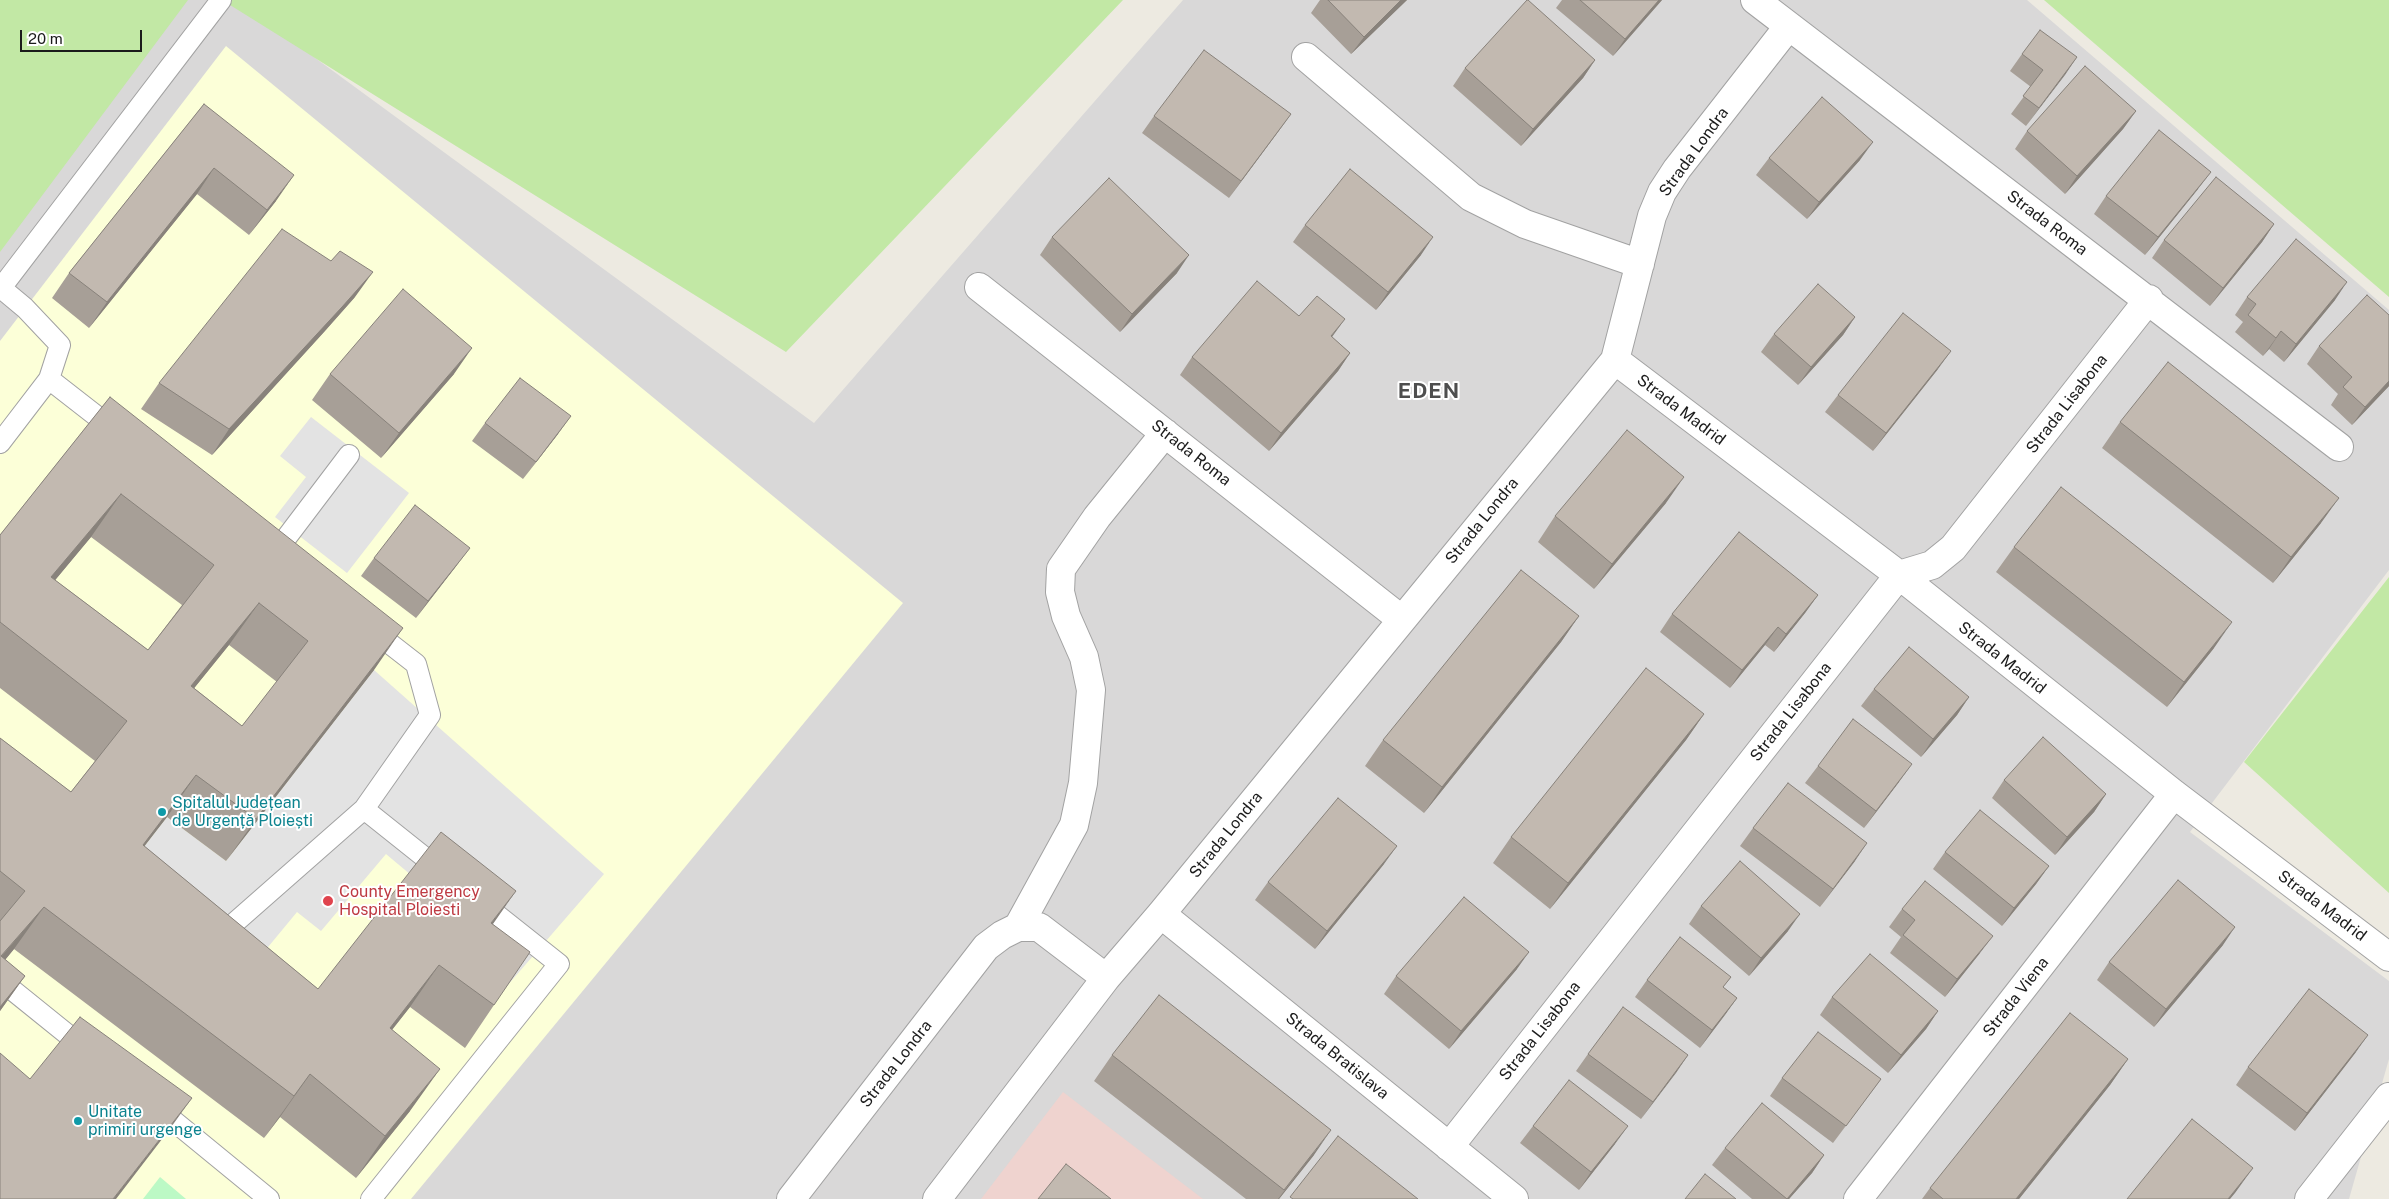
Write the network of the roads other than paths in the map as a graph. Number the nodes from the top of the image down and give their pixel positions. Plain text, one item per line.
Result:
1 (221, 0) edge
2 (1755, 0) edge
3 (1788, 27) junction
4 (1306, 57) dead end
5 (1640, 264) junction
6 (979, 287) dead end
7 (1, 289) edge
8 (2148, 299) junction
9 (1614, 360) junction
10 (49, 379) junction
11 (1165, 432) junction
12 (0, 443) edge
13 (134, 445) edge
14 (2339, 447) dead end
15 (349, 455) dead end
16 (290, 566) edge
17 (1898, 575) junction
18 (353, 615) edge
19 (1402, 619) junction
20 (2174, 794) junction
21 (364, 809) junction
22 (1161, 914) junction
23 (1018, 927) junction
24 (215, 940) edge
25 (2389, 957) edge
26 (1106, 978) junction
27 (0, 980) edge
28 (100, 1061) edge
29 (138, 1092) edge
30 (2389, 1097) edge
31 (1449, 1147) junction
32 (269, 1199) edge
33 (371, 1199) edge
34 (791, 1199) edge
35 (937, 1199) edge
36 (1514, 1199) edge
37 (1858, 1199) edge
38 (2309, 1199) edge

1 - 7 lane
2 - 3 street, Strada Roma
3 - 5 street, Strada Londra
3 - 8 street, Strada Roma
4 - 5 street
5 - 9 street, Strada Londra
6 - 11 street, Strada Roma
7 - 10 lane
8 - 14 street, Strada Roma
8 - 17 street, Strada Lisabona
9 - 17 street, Strada Madrid
9 - 19 street, Strada Londra
10 - 12 lane
10 - 13 lane
11 - 19 street, Strada Roma
11 - 23 street
15 - 16 lane
17 - 20 street, Strada Madrid
17 - 31 street, Strada Lisabona
18 - 21 lane
19 - 22 street, Strada Londra
20 - 25 street, Strada Madrid
20 - 37 street, Strada Viena
21 - 24 lane
21 - 33 lane
22 - 26 street, Strada Londra
22 - 31 street, Strada Bratislava
23 - 26 street
23 - 34 street, Strada Londra
26 - 35 street, Strada Londra
27 - 28 lane
29 - 32 lane
30 - 38 street
31 - 36 street, Strada Bratislava

